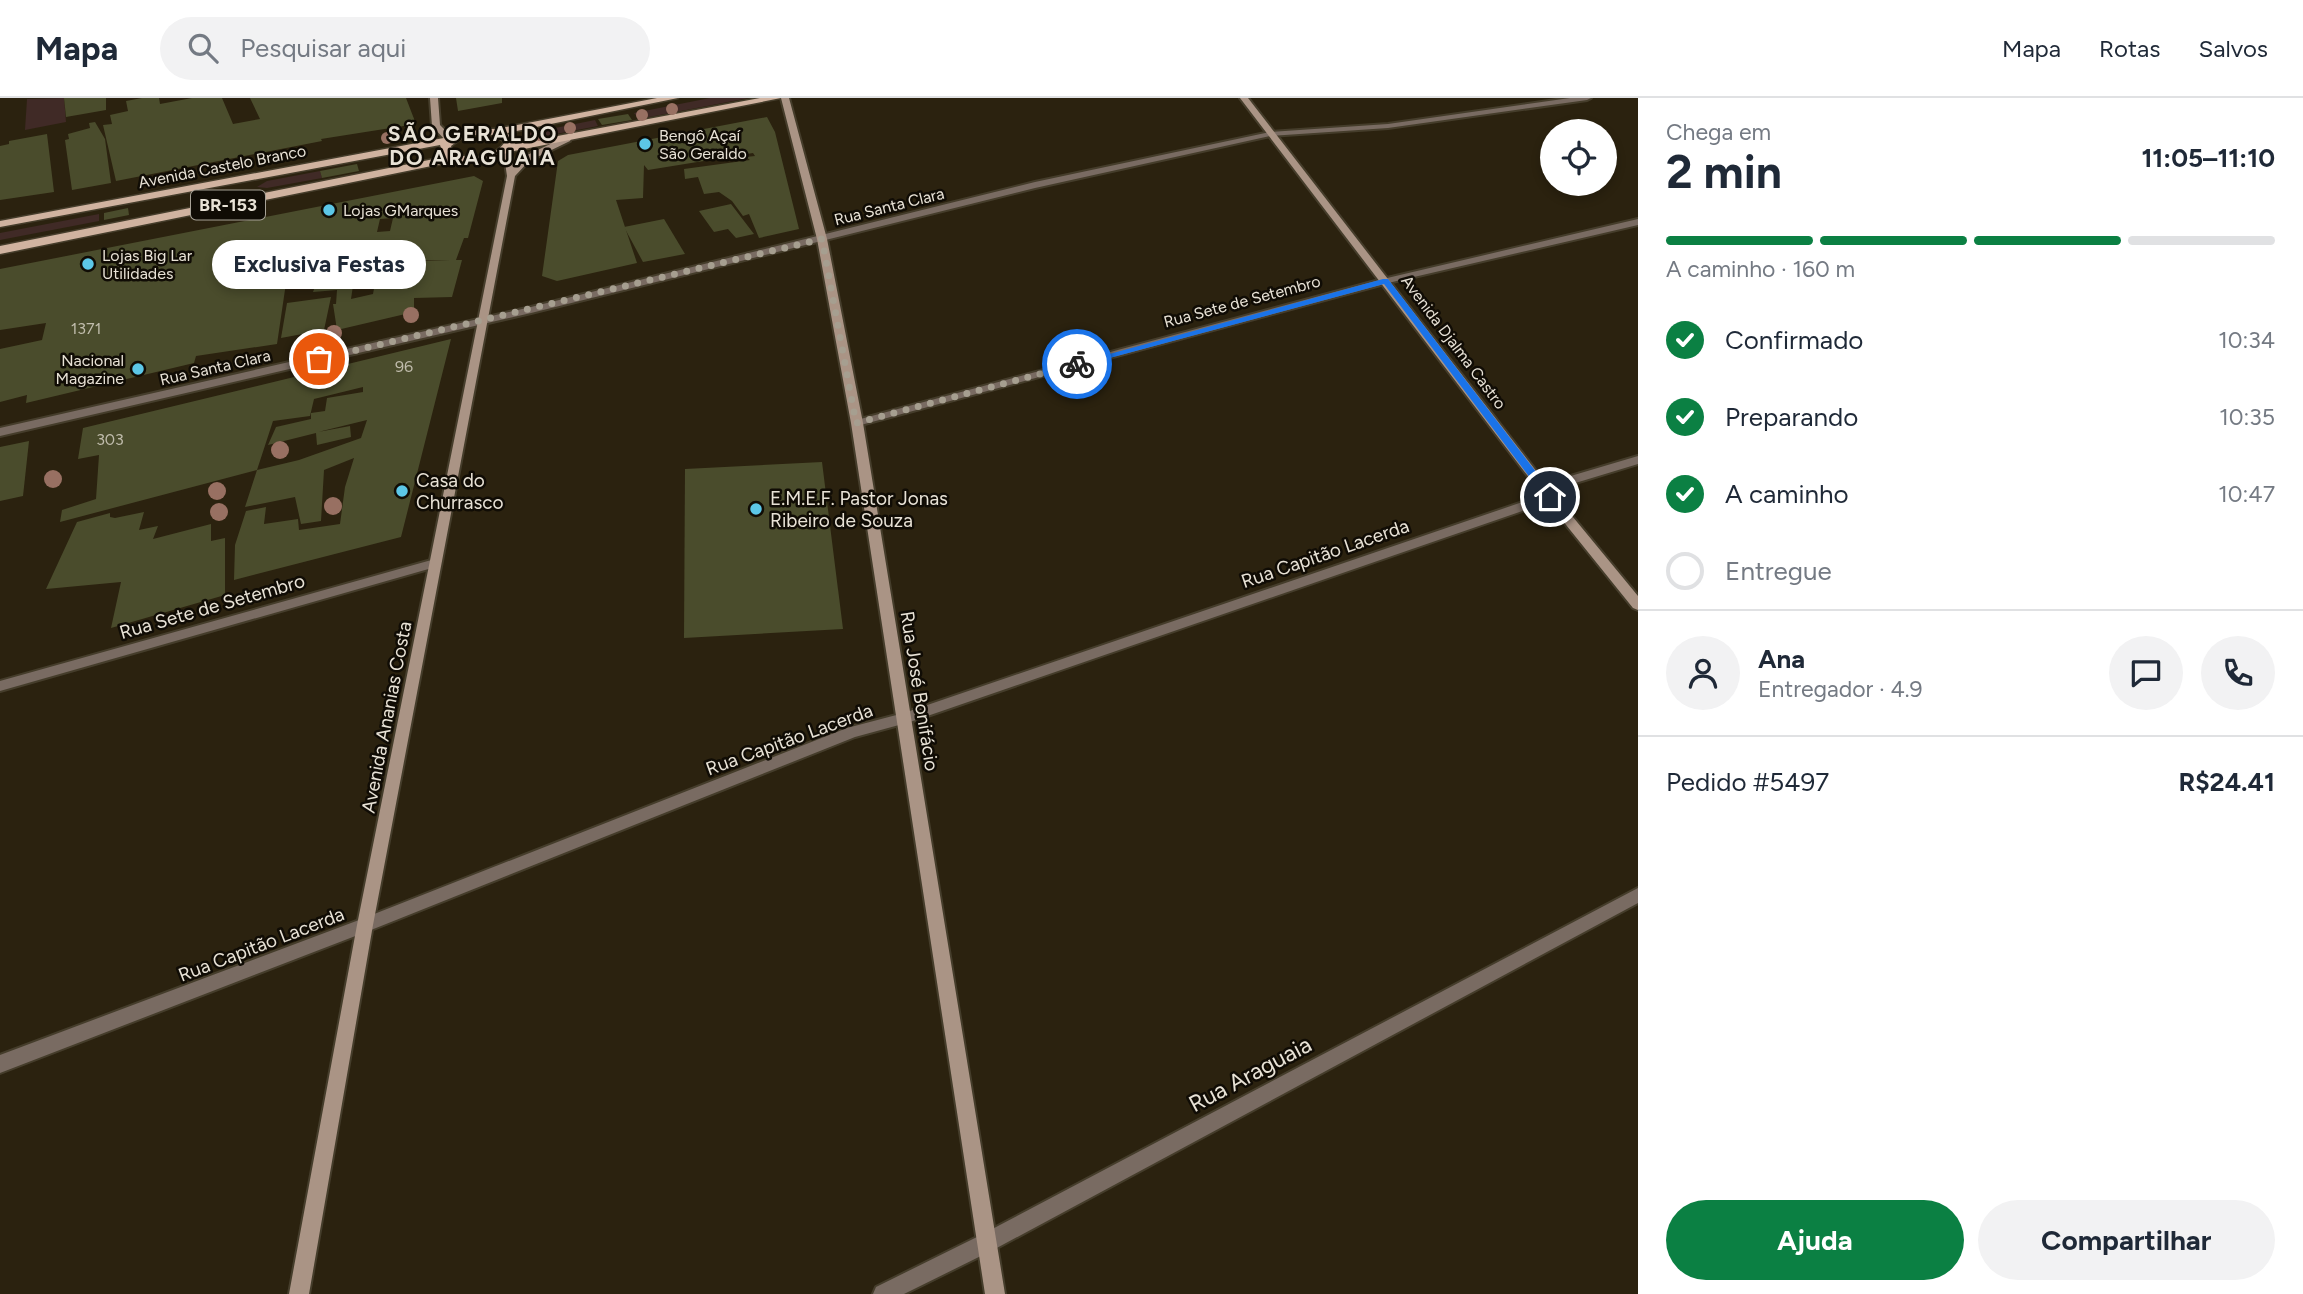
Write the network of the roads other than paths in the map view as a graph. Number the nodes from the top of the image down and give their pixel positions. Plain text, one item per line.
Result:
1 (434, 98) edge
2 (673, 98) edge
3 (776, 98) edge
4 (785, 98) edge
5 (1244, 98) edge
6 (1587, 98) edge
7 (496, 132) junction
8 (1270, 134) junction
9 (567, 139) junction
10 (450, 140) junction
11 (507, 149) junction
12 (455, 158) junction
13 (511, 176) junction
14 (220, 182) junction
15 (223, 206) junction
16 (1638, 222) edge
17 (0, 224) edge
18 (822, 239) junction
19 (0, 250) edge
20 (1385, 281) junction
21 (481, 322) junction
22 (856, 423) junction
23 (0, 432) edge
24 (1638, 460) edge
25 (1550, 497) junction
26 (435, 564) junction
27 (1638, 605) edge
28 (0, 686) edge
29 (905, 718) junction
30 (1638, 895) edge
31 (365, 925) junction
32 (0, 1064) edge
33 (986, 1243) junction
34 (299, 1294) edge
35 (883, 1294) edge
36 (995, 1294) edge

1 - 10 street
2 - 7 main road, Avenida Castelo Branco / BR-153
3 - 9 main road, BR-153
4 - 18 street, Rua José Bonifácio
5 - 8 street, Avenida Djalma Castro
6 - 8 street, Rua Santa Clara
7 - 10 main road, Avenida Castelo Branco / BR-153
7 - 11 main road
8 - 18 street, Rua Santa Clara
8 - 20 street, Avenida Djalma Castro
9 - 11 main road, BR-153
9 - 13 street
10 - 12 main road
10 - 14 main road, Avenida Castelo Branco / BR-153
11 - 12 main road, BR-153
11 - 13 street, Avenida Ananias Costa
12 - 15 main road, BR-153
13 - 21 street, Avenida Ananias Costa
14 - 15 main road
14 - 17 main road, Avenida Castelo Branco / BR-153
15 - 19 main road, BR-153
16 - 20 street, Rua Sete de Setembro
18 - 21 street, Rua Santa Clara
18 - 22 street, Rua José Bonifácio
20 - 22 street, Rua Sete de Setembro
20 - 25 street, Avenida Djalma Castro
21 - 23 street, Rua Santa Clara
21 - 26 street, Avenida Ananias Costa
22 - 29 street, Rua José Bonifácio
24 - 25 street, Rua Capitão Lacerda
25 - 27 street, Avenida Djalma Castro
25 - 29 street, Rua Capitão Lacerda
26 - 28 street, Rua Sete de Setembro
26 - 31 street, Avenida Ananias Costa
29 - 31 street, Rua Capitão Lacerda
29 - 33 street, Rua José Bonifácio
30 - 33 street, Rua Araguaia
31 - 32 street, Rua Capitão Lacerda
31 - 34 street, Avenida Ananias Costa
33 - 35 street, Rua Araguaia
33 - 36 street, Rua José Bonifácio

